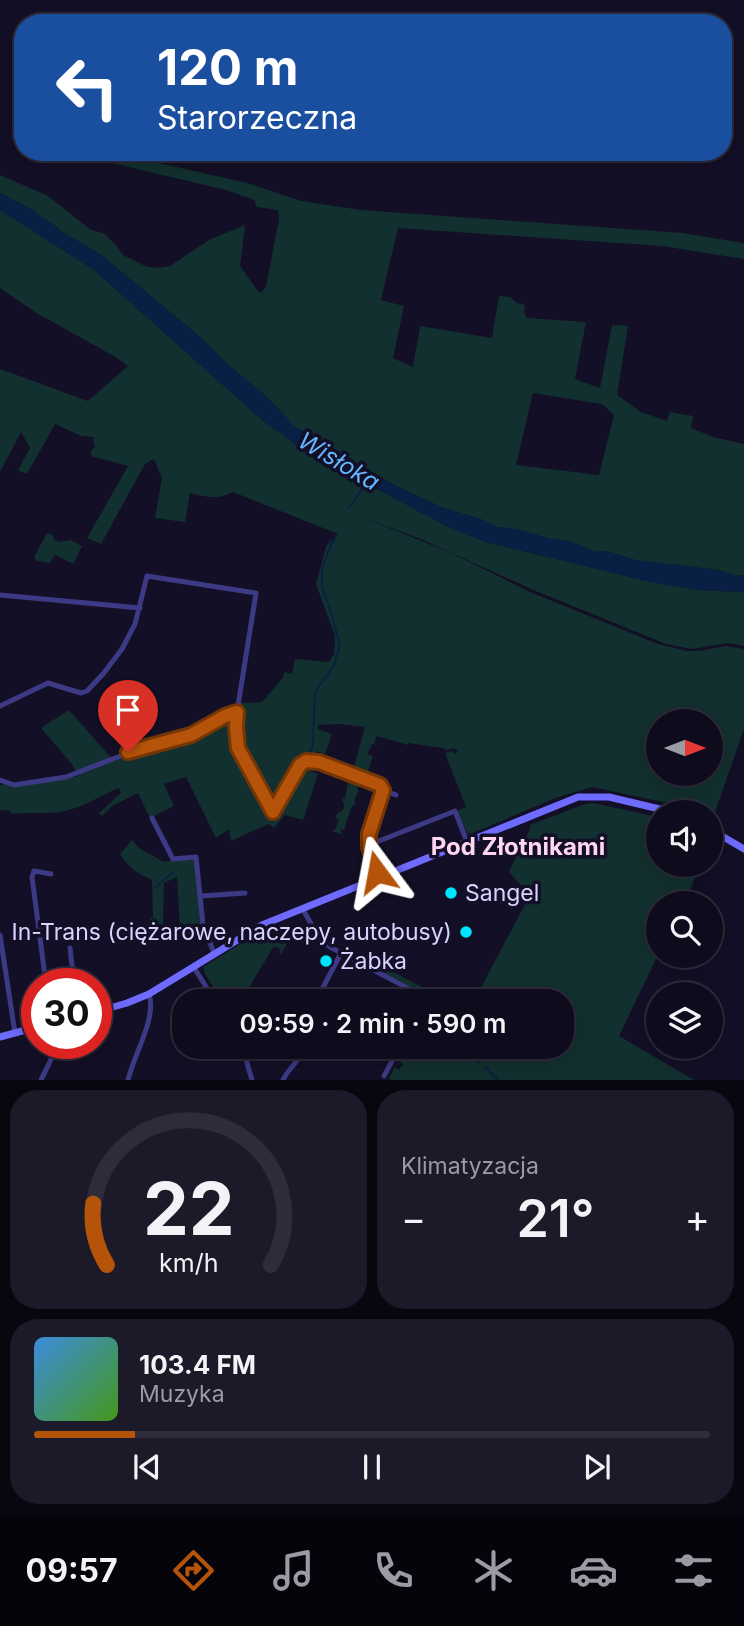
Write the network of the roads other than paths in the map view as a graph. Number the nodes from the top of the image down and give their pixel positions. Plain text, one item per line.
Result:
1 (0, 595) edge
2 (140, 608) junction
3 (0, 706) edge
4 (237, 712) junction
5 (0, 780) edge
6 (383, 790) junction
7 (396, 795) dead end
8 (646, 806) edge
9 (152, 818) dead end
10 (723, 837) edge
11 (369, 842) junction
12 (467, 842) junction
13 (744, 849) edge
14 (51, 874) dead end
15 (379, 878) junction
16 (244, 893) dead end
17 (201, 896) junction
18 (302, 908) junction
19 (86, 929) dead end
20 (40, 931) junction
21 (1, 937) edge
22 (70, 948) dead end
23 (214, 953) junction
24 (341, 953) junction
25 (193, 966) junction
26 (44, 968) edge
27 (72, 968) edge
28 (207, 989) edge
29 (322, 989) edge
30 (404, 989) edge
31 (149, 994) junction
32 (112, 1007) edge
33 (21, 1031) edge
34 (15, 1033) junction
35 (0, 1037) edge
36 (51, 1059) edge
37 (246, 1059) edge
38 (298, 1059) edge
39 (393, 1059) edge
40 (384, 1076) dead end
41 (32, 1080) edge
42 (41, 1080) edge
43 (128, 1080) edge
44 (252, 1080) edge
45 (283, 1080) edge

1 - 2 street
2 - 3 street
2 - 4 street
4 - 5 street
4 - 6 street
6 - 7 street
6 - 11 street
8 - 12 street
9 - 17 street
10 - 13 street
11 - 12 street
11 - 15 street
12 - 15 street
14 - 20 street
15 - 18 street
16 - 17 street
17 - 23 street
18 - 23 street
18 - 24 street
19 - 20 street
20 - 26 street
21 - 34 street
22 - 27 street
23 - 25 street
24 - 29 street
24 - 30 street
25 - 28 street
25 - 31 street
31 - 32 street
31 - 43 street
33 - 34 street
34 - 35 street
36 - 42 street
37 - 44 street
38 - 45 street
39 - 40 street
41 - 42 street

